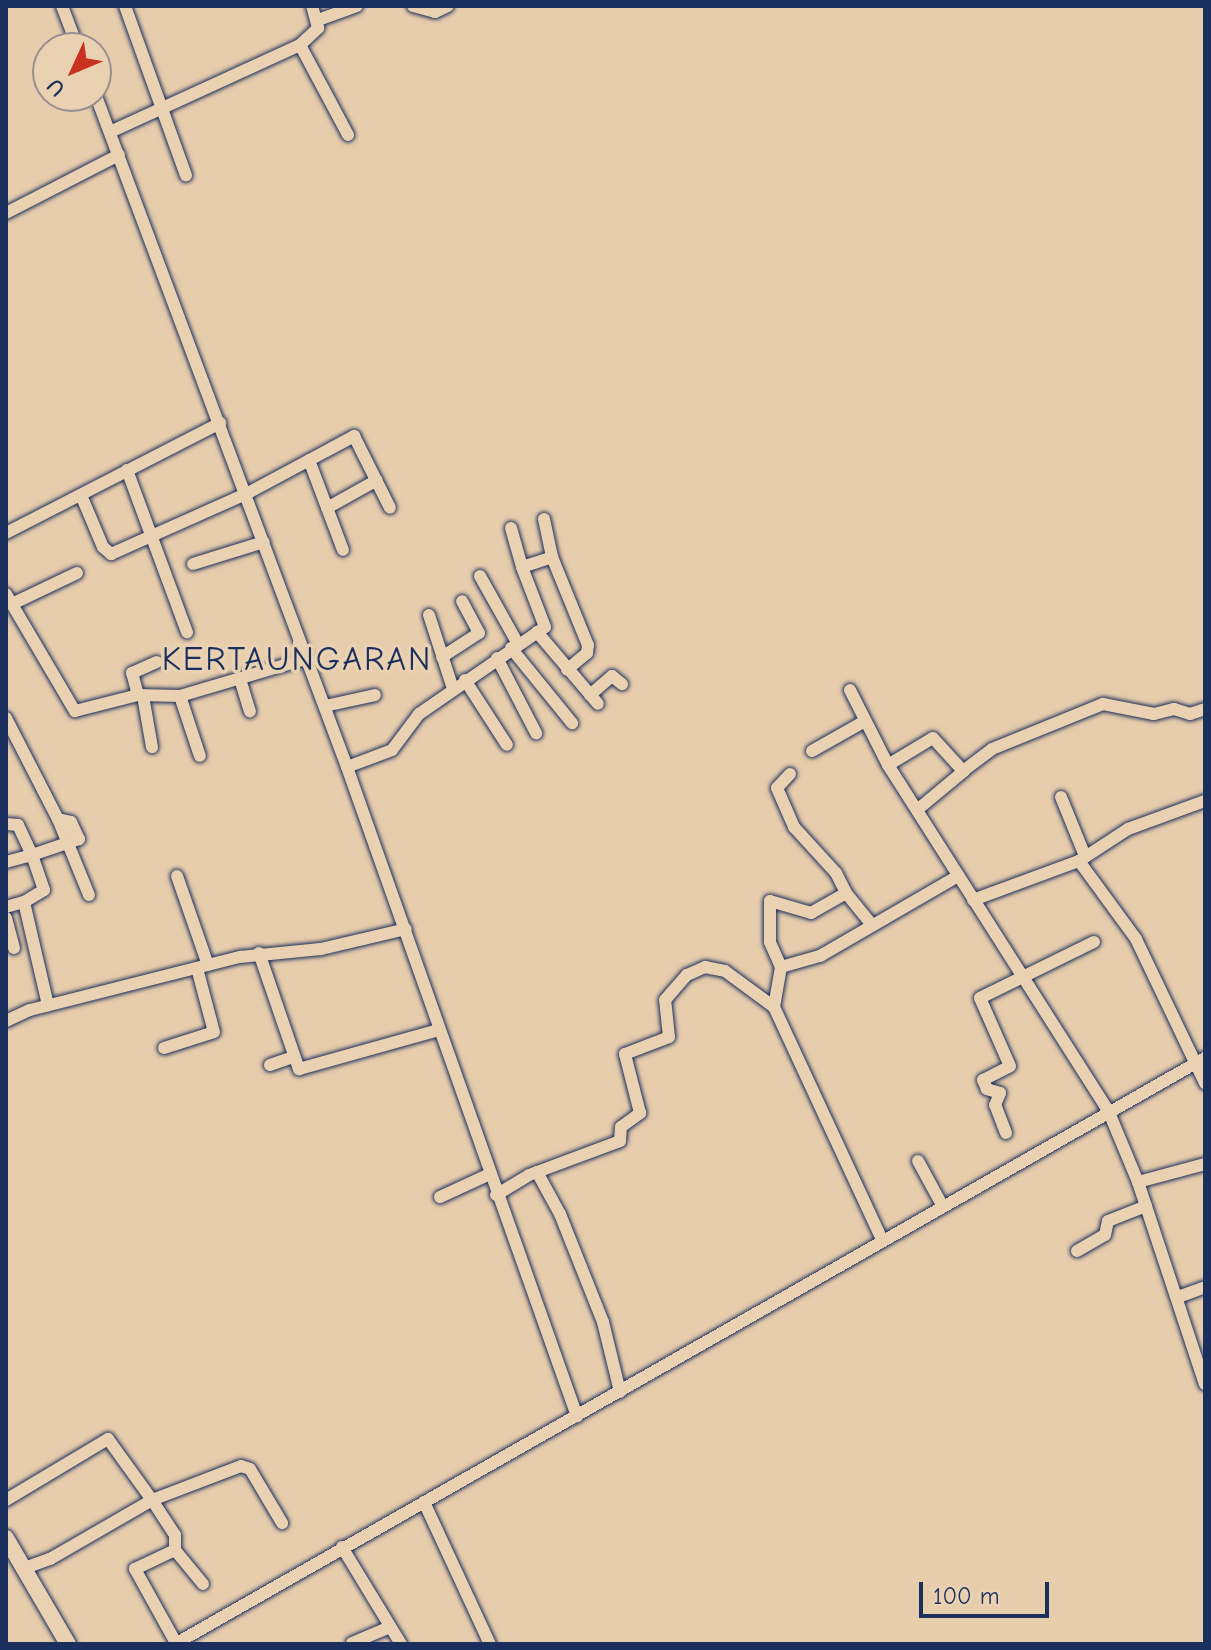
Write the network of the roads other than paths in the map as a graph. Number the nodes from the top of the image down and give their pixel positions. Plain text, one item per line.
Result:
1 (62, 6) edge
2 (125, 6) edge
3 (312, 6) edge
4 (357, 6) edge
5 (413, 6) edge
6 (448, 6) edge
7 (318, 20) junction
8 (72, 32) edge
9 (300, 45) junction
10 (161, 109) junction
11 (102, 112) edge
12 (110, 132) junction
13 (348, 135) dead end
14 (119, 155) junction
15 (186, 175) dead end
16 (6, 213) edge
17 (220, 423) junction
18 (309, 460) junction
19 (127, 470) junction
20 (377, 480) junction
21 (246, 494) junction
22 (81, 495) junction
23 (327, 508) junction
24 (390, 508) dead end
25 (544, 519) dead end
26 (511, 528) dead end
27 (6, 533) edge
28 (153, 535) junction
29 (264, 542) junction
30 (343, 550) dead end
31 (552, 557) junction
32 (193, 564) dead end
33 (522, 567) junction
34 (77, 573) dead end
35 (480, 576) dead end
36 (9, 599) edge
37 (462, 601) dead end
38 (429, 615) dead end
39 (187, 632) dead end
40 (537, 632) junction
41 (514, 646) junction
42 (442, 657) junction
43 (308, 658) junction
44 (497, 658) junction
45 (157, 662) dead end
46 (567, 670) junction
47 (240, 679) junction
48 (465, 680) junction
49 (622, 684) dead end
50 (453, 689) junction
51 (850, 690) dead end
52 (141, 695) junction
53 (375, 695) dead end
54 (180, 696) junction
55 (325, 706) junction
56 (1205, 709) edge
57 (250, 711) dead end
58 (6, 718) edge
59 (865, 721) junction
60 (572, 723) dead end
61 (536, 733) dead end
62 (507, 745) dead end
63 (152, 747) dead end
64 (812, 751) dead end
65 (200, 756) dead end
66 (888, 765) junction
67 (347, 767) junction
68 (965, 770) junction
69 (790, 774) dead end
70 (1061, 797) dead end
71 (1205, 801) edge
72 (917, 810) junction
73 (6, 824) edge
74 (77, 839) junction
75 (32, 855) junction
76 (1082, 858) junction
77 (6, 862) edge
78 (177, 876) dead end
79 (958, 876) junction
80 (846, 893) junction
81 (89, 895) dead end
82 (973, 900) junction
83 (24, 902) junction
84 (6, 907) edge
85 (6, 918) edge
86 (872, 925) junction
87 (406, 929) junction
88 (1094, 942) dead end
89 (14, 948) dead end
90 (259, 953) junction
91 (203, 966) junction
92 (781, 967) junction
93 (1020, 978) junction
94 (48, 1005) junction
95 (774, 1007) junction
96 (6, 1021) edge
97 (439, 1030) junction
98 (164, 1048) dead end
99 (293, 1057) junction
100 (1199, 1060) edge
101 (270, 1065) dead end
102 (1205, 1083) edge
103 (1108, 1110) junction
104 (1006, 1133) dead end
105 (918, 1161) dead end
106 (1205, 1164) edge
107 (537, 1172) junction
108 (490, 1174) junction
109 (1138, 1182) junction
110 (496, 1195) junction
111 (440, 1197) dead end
112 (942, 1205) junction
113 (1146, 1206) junction
114 (882, 1240) junction
115 (1077, 1251) dead end
116 (1205, 1287) edge
117 (1178, 1297) junction
118 (1203, 1368) edge
119 (1205, 1384) edge
120 (620, 1392) junction
121 (577, 1416) junction
122 (6, 1500) edge
123 (152, 1500) junction
124 (424, 1502) junction
125 (282, 1523) dead end
126 (6, 1538) edge
127 (342, 1547) junction
128 (175, 1550) junction
129 (22, 1569) junction
130 (203, 1584) dead end
131 (390, 1627) junction
132 (352, 1643) edge
133 (68, 1644) edge
134 (176, 1644) edge
135 (401, 1644) edge
136 (490, 1644) edge

1 - 8 street
2 - 10 street
3 - 7 street
4 - 7 street
5 - 6 street
7 - 9 street
9 - 10 street
9 - 13 street
10 - 12 street
10 - 15 street
11 - 12 street
12 - 14 street
14 - 16 street
14 - 17 street
17 - 19 street
17 - 21 street
18 - 20 street
18 - 21 street
18 - 23 street
19 - 22 street
19 - 28 street
20 - 23 street
20 - 24 street
21 - 28 street
21 - 29 street
22 - 27 street
22 - 28 street
23 - 30 street
25 - 31 street
26 - 33 street
28 - 39 street
29 - 32 street
29 - 43 street
31 - 33 street
31 - 46 street
33 - 40 street
34 - 36 street
35 - 41 street
36 - 52 street
37 - 42 street
38 - 42 street
40 - 41 street
40 - 46 street
41 - 44 street
41 - 60 street
42 - 50 street
43 - 47 street
43 - 55 street
44 - 48 street
44 - 61 street
45 - 52 street
46 - 49 street
47 - 54 street
47 - 57 street
48 - 50 street
48 - 62 street
50 - 67 street
51 - 59 street
52 - 54 street
52 - 63 street
53 - 55 street
54 - 65 street
55 - 67 street
56 - 68 street
58 - 74 street
59 - 64 street
59 - 66 street
66 - 68 street
66 - 72 street
67 - 87 street
68 - 72 street
69 - 80 street
70 - 76 street
71 - 76 street
72 - 79 street
73 - 75 street
74 - 75 street
74 - 81 street
75 - 77 street
75 - 83 street
76 - 82 street
76 - 100 street
78 - 91 street
79 - 82 street
79 - 86 street
80 - 86 street
80 - 92 street
82 - 93 street
83 - 84 street
83 - 94 street
85 - 89 street
86 - 92 street
87 - 90 street
87 - 97 street
88 - 93 street
90 - 91 street
90 - 99 street
91 - 94 street
91 - 98 street
92 - 95 street
93 - 103 street
93 - 104 street
94 - 96 street
95 - 107 street
95 - 114 street
97 - 99 street
97 - 108 street
99 - 101 street
100 - 102 street
100 - 103 street
103 - 109 street
103 - 112 street
105 - 112 street
106 - 109 street
107 - 110 street
107 - 120 street
108 - 110 street
108 - 111 street
109 - 113 street
110 - 121 street
112 - 114 street
113 - 115 street
113 - 117 street
114 - 120 street
116 - 117 street
117 - 118 street
118 - 119 street
120 - 121 street
121 - 124 street
122 - 123 street
123 - 125 street
123 - 128 street
123 - 129 street
124 - 127 street
124 - 136 street
126 - 129 main road
127 - 131 street
127 - 134 street
128 - 130 street
128 - 134 street
129 - 133 main road
131 - 132 street
131 - 135 street

